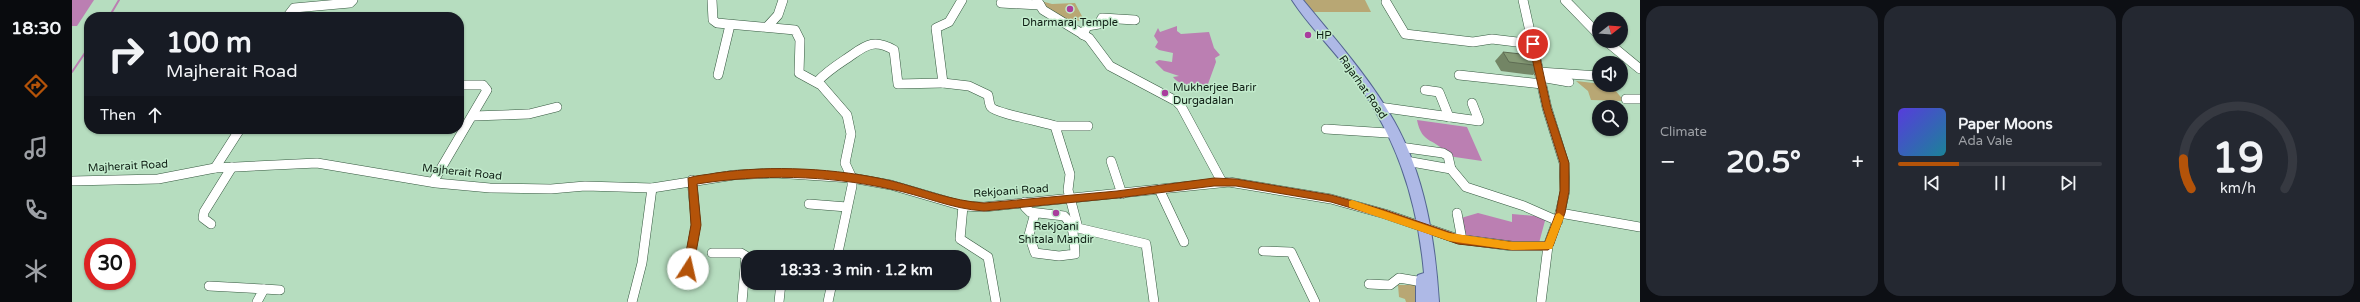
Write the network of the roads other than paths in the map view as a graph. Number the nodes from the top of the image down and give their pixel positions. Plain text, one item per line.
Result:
1 (353, 0) edge
2 (712, 0) edge
3 (782, 0) edge
4 (962, 0) edge
5 (1292, 0) edge
6 (1297, 0) edge
7 (1523, 0) edge
8 (1564, 0) edge
9 (1386, 2) dead end
10 (1001, 3) dead end
11 (1038, 3) edge
12 (291, 12) edge
13 (1135, 20) dead end
14 (730, 25) junction
15 (767, 27) junction
16 (1592, 28) edge
17 (1083, 35) junction
18 (1533, 44) junction
19 (1614, 48) edge
20 (1640, 69) edge
21 (718, 75) dead end
22 (1458, 76) dead end
23 (1592, 76) edge
24 (1540, 78) junction
25 (817, 82) junction
26 (1569, 82) dead end
27 (943, 83) junction
28 (464, 85) edge
29 (1425, 90) dead end
30 (1626, 99) dead end
31 (1640, 99) edge
32 (1472, 103) dead end
33 (557, 107) dead end
34 (1379, 107) junction
35 (473, 116) junction
36 (1449, 116) junction
37 (1054, 126) junction
38 (1088, 126) dead end
39 (1326, 129) dead end
40 (464, 131) edge
41 (1388, 133) junction
42 (237, 134) edge
43 (462, 134) edge
44 (1400, 147) junction
45 (1406, 161) junction
46 (1111, 162) dead end
47 (232, 167) junction
48 (215, 168) junction
49 (1451, 169) junction
50 (852, 178) junction
51 (692, 180) junction
52 (72, 181) edge
53 (433, 182) junction
54 (1222, 182) junction
55 (652, 188) junction
56 (1159, 189) junction
57 (1122, 194) junction
58 (1069, 199) junction
59 (1025, 202) junction
60 (809, 204) dead end
61 (962, 206) junction
62 (847, 207) junction
63 (1036, 213) junction
64 (1457, 213) dead end
65 (1559, 217) junction
66 (210, 224) dead end
67 (1421, 227) junction
68 (1637, 227) edge
69 (1640, 236) edge
70 (1462, 240) junction
71 (1184, 242) dead end
72 (1548, 246) junction
73 (838, 250) edge
74 (1263, 251) dead end
75 (712, 253) dead end
76 (1423, 282) junction
77 (685, 284) dead end
78 (1369, 284) dead end
79 (209, 286) dead end
80 (264, 289) junction
81 (280, 290) dead end
82 (780, 290) edge
83 (831, 290) edge
84 (257, 302) edge
85 (632, 302) edge
86 (742, 302) edge
87 (779, 302) edge
88 (828, 302) edge
89 (996, 302) edge
90 (1154, 302) edge
91 (1315, 302) edge
92 (1423, 302) edge
93 (1432, 302) edge
94 (1541, 302) edge

1 - 12 street
2 - 14 street
3 - 15 street
4 - 27 street
5 - 41 main road, Rajarhat Road
6 - 34 main road, Rajarhat Road
7 - 18 street
8 - 16 street
9 - 18 street
10 - 11 street
11 - 17 street
13 - 17 street
14 - 15 street
14 - 21 street
15 - 25 street
17 - 54 street
18 - 24 street
19 - 20 street
22 - 24 street
23 - 24 street
24 - 26 street
24 - 65 street
25 - 27 street
25 - 50 street
27 - 37 street
28 - 35 street
29 - 36 street
30 - 31 street
32 - 36 street
33 - 35 street
34 - 36 street
34 - 44 main road, Rajarhat Road
35 - 40 street
37 - 38 street
37 - 58 street
39 - 41 street
41 - 67 main road, Rajarhat Road
42 - 48 street
43 - 53 street
44 - 45 main road, Rajarhat Road
44 - 49 street
45 - 49 street
45 - 67 main road, Rajarhat Road
46 - 57 street
47 - 48 street, Majherait Road
47 - 53 street, Majherait Road
47 - 66 street
48 - 52 street, Majherait Road
49 - 65 street
50 - 51 street, Majherait Road
50 - 61 street, Rekjoani Road
50 - 62 street
51 - 55 street, Majherait Road
51 - 77 street
53 - 55 street, Majherait Road
54 - 56 street, Rekjoani Road
54 - 67 street, Rekjoani Road
55 - 85 street
56 - 57 street, Rekjoani Road
56 - 71 street
57 - 58 street, Rekjoani Road
58 - 59 street, Rekjoani Road
58 - 90 street
59 - 61 street, Rekjoani Road
59 - 63 street
60 - 62 street
61 - 89 street
62 - 73 street
63 - 63 street
64 - 70 street
65 - 68 street
65 - 72 street
67 - 70 street, Rekjoani Road
67 - 76 main road, Rajarhat Road
67 - 93 main road, Rajarhat Road
68 - 69 street
70 - 72 street, Rekjoani Road
72 - 94 street
74 - 91 street
75 - 86 street
76 - 78 street
76 - 92 main road, Rajarhat Road
79 - 80 street
80 - 81 street
80 - 84 street
82 - 87 street
83 - 88 street

